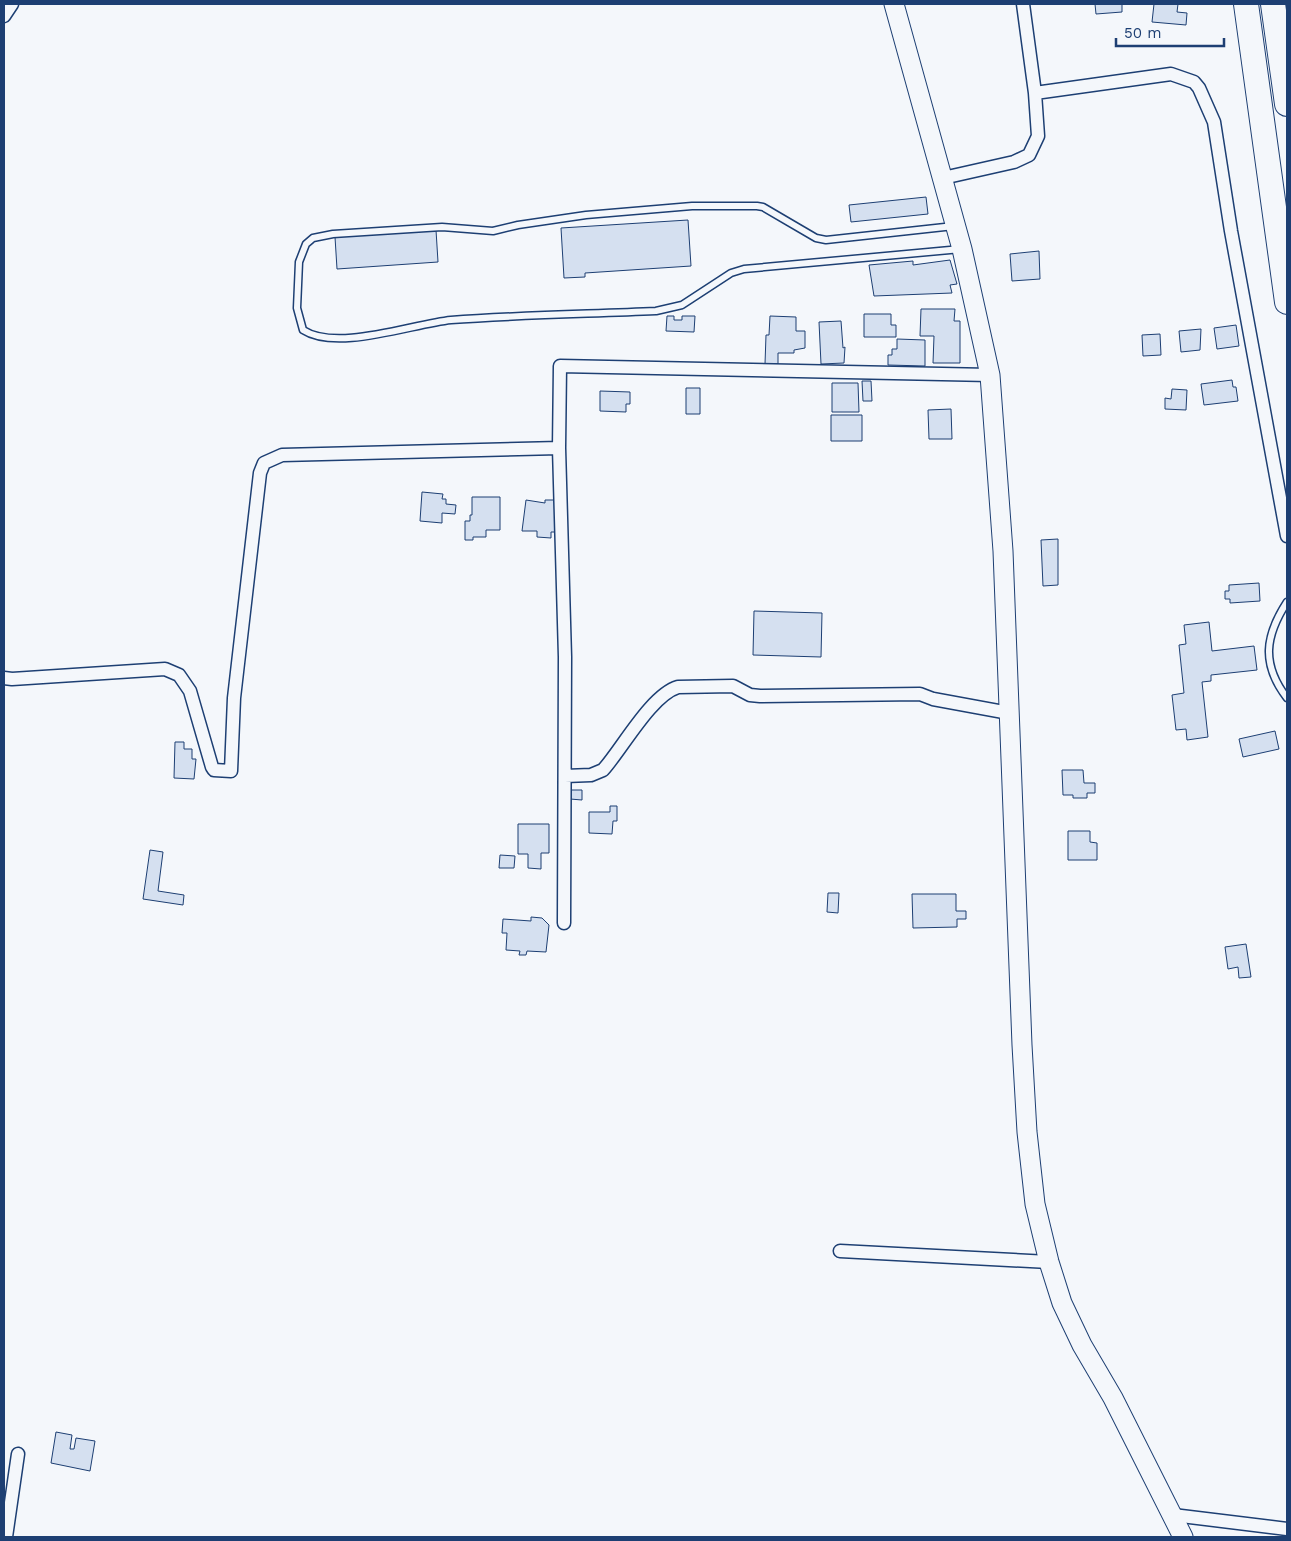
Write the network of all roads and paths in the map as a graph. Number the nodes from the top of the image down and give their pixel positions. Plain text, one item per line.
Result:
1 (12, 4) edge
2 (894, 4) edge
3 (1024, 4) edge
4 (1246, 4) edge
5 (1273, 4) edge
6 (4, 16) edge
7 (1035, 93) junction
8 (1287, 104) edge
9 (943, 178) junction
10 (955, 226) junction
11 (962, 249) junction
12 (1287, 302) edge
13 (990, 375) junction
14 (559, 448) junction
15 (1287, 536) edge
16 (1287, 602) edge
17 (4, 678) edge
18 (1287, 698) edge
19 (1010, 713) junction
20 (565, 776) junction
21 (564, 923) dead end
22 (840, 1251) dead end
23 (1049, 1262) junction
24 (18, 1454) dead end
25 (1173, 1515) junction
26 (1287, 1529) edge
27 (6, 1537) edge
28 (1183, 1537) edge

1 - 6 street
2 - 9 street
3 - 7 street
4 - 12 highway
5 - 8 highway
7 - 9 street
7 - 15 street
9 - 10 street
10 - 11 street
10 - 11 lane
11 - 13 street
13 - 14 street
13 - 19 street
14 - 17 street
14 - 20 street
16 - 18 lane
19 - 20 street
19 - 23 street
20 - 21 street
22 - 23 street
23 - 25 street
24 - 27 street
25 - 26 street
25 - 28 street

